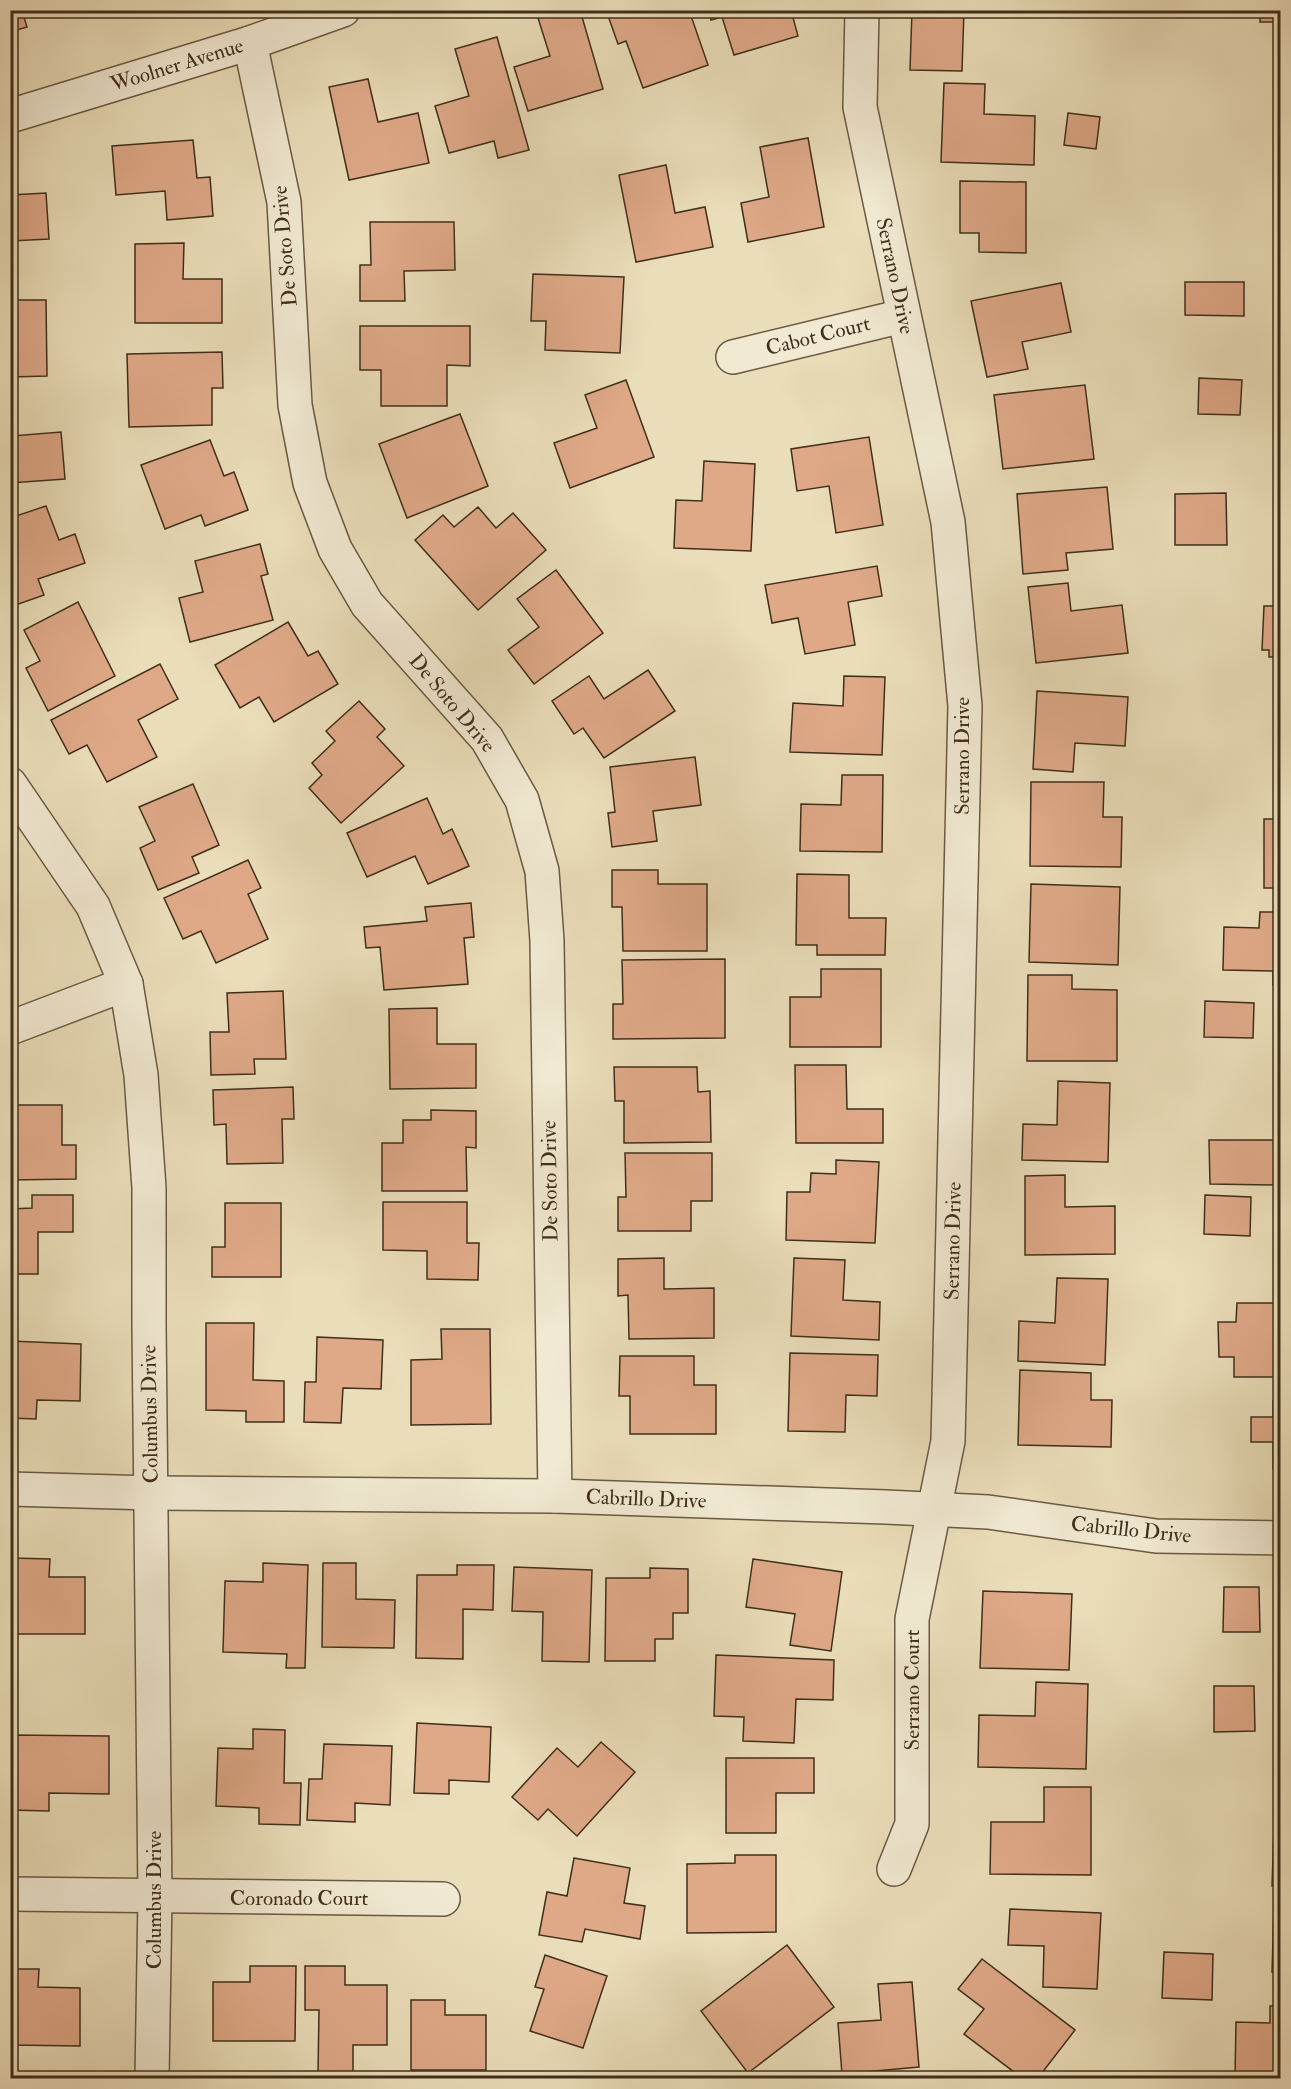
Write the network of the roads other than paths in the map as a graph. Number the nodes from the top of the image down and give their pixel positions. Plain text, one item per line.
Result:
1 (343, 10) edge
2 (862, 10) edge
3 (250, 43) junction
4 (10, 116) edge
5 (903, 316) junction
6 (733, 357) dead end
7 (10, 784) edge
8 (126, 984) junction
9 (10, 1028) edge
10 (10, 1489) edge
11 (152, 1493) junction
12 (555, 1496) junction
13 (934, 1509) junction
14 (1281, 1538) edge
15 (894, 1869) dead end
16 (10, 1894) edge
17 (155, 1897) junction
18 (443, 1899) dead end
19 (152, 2079) edge

1 - 3 street, Woolner Avenue
2 - 5 street, Serrano Drive
3 - 4 street, Woolner Avenue
3 - 12 street, De Soto Drive
5 - 6 street, Cabot Court
5 - 13 street, Serrano Drive
7 - 8 street, Columbus Drive
8 - 9 street
8 - 11 street, Columbus Drive
10 - 11 street, Cabrillo Drive
11 - 12 street, Cabrillo Drive
11 - 17 street, Columbus Drive
12 - 13 street, Cabrillo Drive
13 - 14 street, Cabrillo Drive
13 - 15 street, Serrano Court
16 - 17 street, Coronado Court
17 - 18 street, Coronado Court
17 - 19 street, Columbus Drive

